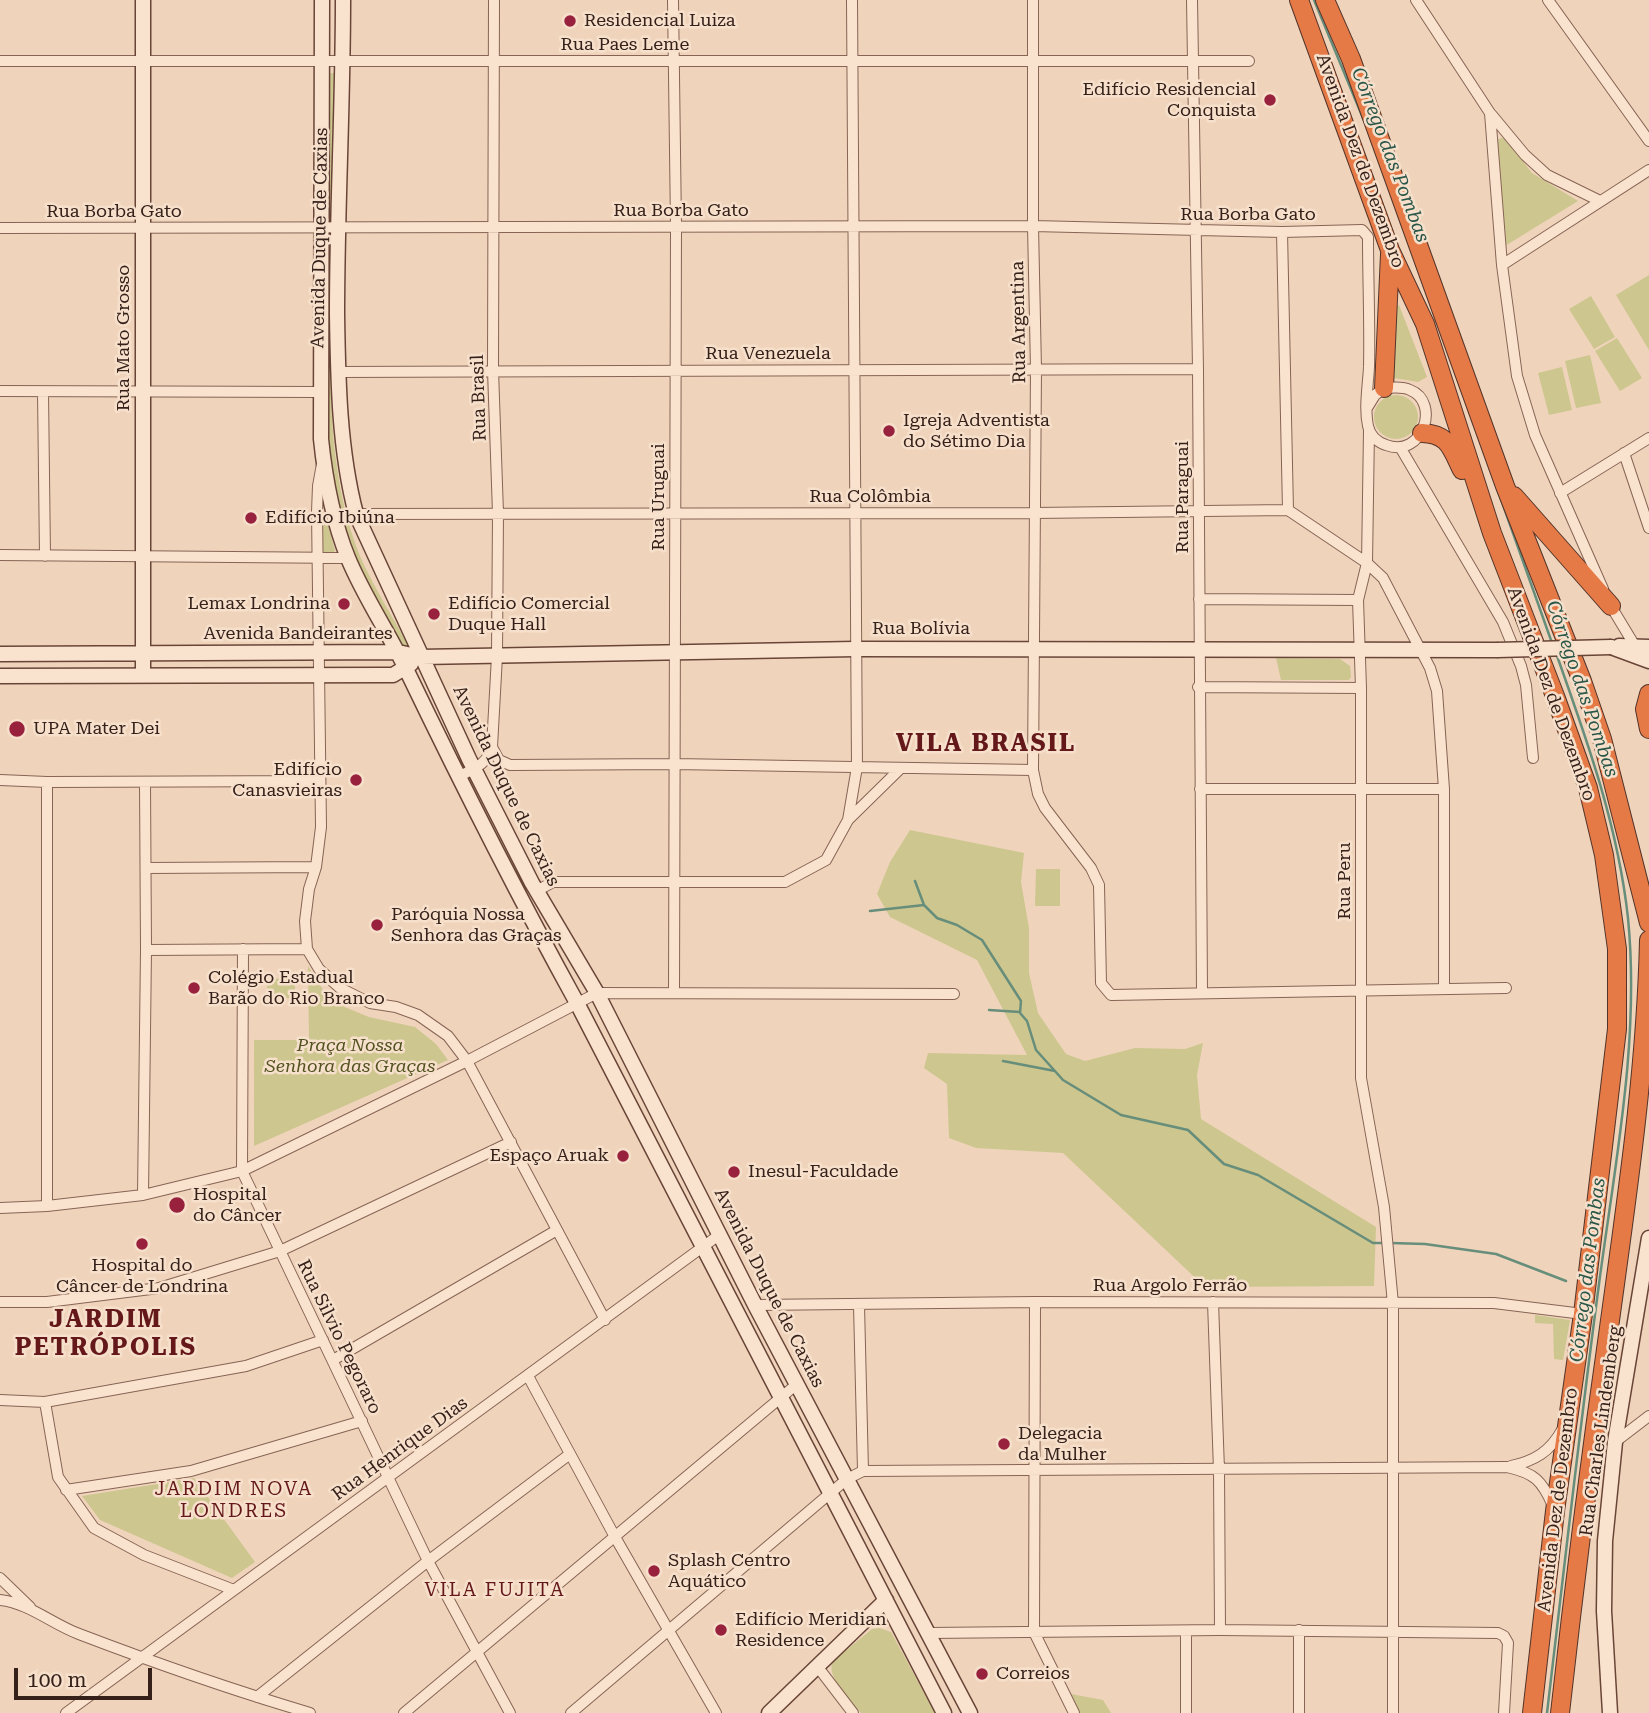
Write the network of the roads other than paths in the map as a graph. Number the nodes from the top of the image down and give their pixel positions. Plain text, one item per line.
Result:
1 (143, 0) edge
2 (322, 0) edge
3 (342, 0) edge
4 (494, 0) edge
5 (673, 0) edge
6 (852, 0) edge
7 (1033, 0) edge
8 (1192, 0) edge
9 (1325, 0) edge
10 (1335, 0) edge
11 (1416, 0) edge
12 (1548, 0) edge
13 (1299, 3) edge
14 (1351, 59) junction
15 (0, 61) edge
16 (143, 61) junction
17 (322, 61) junction
18 (343, 61) junction
19 (496, 61) junction
20 (674, 61) junction
21 (852, 61) junction
22 (1033, 61) junction
23 (1194, 61) junction
24 (1249, 61) dead end
25 (1490, 113) junction
26 (1649, 141) edge
27 (1649, 170) edge
28 (1600, 201) junction
29 (494, 226) junction
30 (676, 226) junction
31 (853, 226) junction
32 (1032, 226) junction
33 (330, 227) junction
34 (0, 228) edge
35 (143, 228) junction
36 (1195, 230) junction
37 (1282, 232) junction
38 (1390, 250) junction
39 (1502, 265) junction
40 (1369, 365) junction
41 (1036, 369) junction
42 (1198, 369) junction
43 (493, 370) junction
44 (675, 370) junction
45 (853, 370) junction
46 (338, 372) junction
47 (1384, 388) junction
48 (0, 391) edge
49 (43, 392) junction
50 (144, 392) junction
51 (319, 392) junction
52 (1367, 408) junction
53 (1369, 430) junction
54 (1422, 433) junction
55 (1649, 438) edge
56 (1381, 444) junction
57 (1400, 447) junction
58 (1624, 453) junction
59 (1369, 457) junction
60 (323, 460) junction
61 (1505, 486) junction
62 (1560, 493) junction
63 (1288, 510) junction
64 (1199, 511) junction
65 (498, 513) junction
66 (675, 513) junction
67 (855, 513) junction
68 (1034, 513) junction
69 (356, 514) junction
70 (1649, 528) edge
71 (1492, 533) junction
72 (0, 555) edge
73 (45, 556) junction
74 (143, 556) junction
75 (318, 558) junction
76 (348, 558) junction
77 (1367, 563) junction
78 (1199, 599) junction
79 (1358, 600) junction
80 (1611, 606) junction
81 (1611, 647) junction
82 (1642, 647) edge
83 (855, 649) junction
84 (1034, 649) junction
85 (1199, 650) junction
86 (1361, 650) junction
87 (1422, 651) junction
88 (398, 652) junction
89 (320, 653) junction
90 (675, 653) junction
91 (0, 654) edge
92 (143, 654) junction
93 (497, 656) junction
94 (421, 657) junction
95 (1649, 661) edge
96 (406, 667) junction
97 (143, 675) junction
98 (320, 675) junction
99 (0, 676) edge
100 (1198, 687) junction
101 (1361, 688) junction
102 (1649, 694) edge
103 (1649, 729) edge
104 (492, 747) junction
105 (1533, 758) dead end
106 (674, 764) junction
107 (856, 767) junction
108 (474, 768) junction
109 (901, 768) junction
110 (1033, 770) junction
111 (458, 777) junction
112 (0, 780) edge
113 (320, 781) junction
114 (47, 782) junction
115 (145, 782) junction
116 (1200, 789) junction
117 (1444, 789) junction
118 (1361, 790) junction
119 (848, 820) junction
120 (316, 867) junction
121 (146, 868) junction
122 (674, 881) junction
123 (535, 888) junction
124 (519, 897) junction
125 (1649, 923) edge
126 (1649, 940) edge
127 (243, 949) junction
128 (307, 949) junction
129 (146, 950) junction
130 (1444, 988) junction
131 (1506, 988) dead end
132 (1361, 990) junction
133 (597, 993) junction
134 (674, 993) junction
135 (1202, 993) junction
136 (954, 994) dead end
137 (577, 1003) junction
138 (467, 1061) junction
139 (632, 1110) junction
140 (511, 1142) junction
141 (676, 1150) junction
142 (242, 1171) junction
143 (143, 1195) junction
144 (47, 1206) junction
145 (0, 1208) edge
146 (557, 1230) junction
147 (719, 1235) junction
148 (1649, 1238) edge
149 (703, 1248) junction
150 (280, 1251) junction
151 (1035, 1302) junction
152 (1213, 1302) junction
153 (0, 1303) edge
154 (1393, 1304) junction
155 (755, 1305) junction
156 (859, 1305) junction
157 (1583, 1314) junction
158 (605, 1320) junction
159 (750, 1336) junction
160 (323, 1340) junction
161 (780, 1352) junction
162 (333, 1360) junction
163 (528, 1376) junction
164 (797, 1384) junction
165 (781, 1397) junction
166 (0, 1400) edge
167 (45, 1402) junction
168 (1649, 1416) edge
169 (1568, 1419) junction
170 (362, 1421) junction
171 (1615, 1442) junction
172 (570, 1454) junction
173 (1393, 1467) junction
174 (1507, 1467) junction
175 (1035, 1469) junction
176 (1219, 1470) junction
177 (863, 1471) junction
178 (389, 1477) junction
179 (847, 1479) junction
180 (66, 1490) junction
181 (832, 1493) junction
182 (1555, 1511) junction
183 (874, 1529) junction
184 (615, 1536) junction
185 (855, 1538) junction
186 (428, 1561) junction
187 (0, 1578) edge
188 (234, 1590) junction
189 (0, 1600) edge
190 (886, 1600) junction
191 (33, 1610) junction
192 (670, 1630) junction
193 (1186, 1630) junction
194 (1220, 1630) junction
195 (1299, 1630) junction
196 (1393, 1630) junction
197 (1034, 1632) junction
198 (929, 1633) junction
199 (477, 1653) junction
200 (940, 1655) junction
201 (142, 1658) junction
202 (919, 1665) junction
203 (817, 1666) junction
204 (257, 1697) junction
205 (66, 1713) edge
206 (310, 1713) edge
207 (404, 1713) edge
208 (510, 1713) edge
209 (572, 1713) edge
210 (716, 1713) edge
211 (769, 1713) edge
212 (853, 1713) edge
213 (944, 1713) edge
214 (970, 1713) edge
215 (1074, 1713) edge
216 (1186, 1713) edge
217 (1299, 1713) edge
218 (1392, 1713) edge
219 (1504, 1713) edge
220 (1532, 1713) edge
221 (1560, 1713) edge
222 (1610, 1713) edge

1 - 16 main road, Rua Mato Grosso
2 - 17 main road, Avenida Duque de Caxias
3 - 18 main road, Avenida Duque de Caxias
4 - 19 street, Rua Brasil
5 - 20 street, Rua Uruguai
6 - 21 street
7 - 22 street, Rua Argentina
8 - 23 street, Rua Paraguai
9 - 14 highway, Avenida Dez de Dezembro
10 - 14 highway
11 - 25 street
12 - 26 street
13 - 38 highway, Avenida Dez de Dezembro
14 - 61 highway, Avenida Dez de Dezembro
15 - 16 street, Rua Paes Leme
16 - 17 street, Rua Paes Leme
16 - 35 main road, Rua Mato Grosso
17 - 18 street, Rua Paes Leme
17 - 33 main road, Avenida Duque de Caxias
18 - 19 street, Rua Paes Leme
18 - 33 main road, Avenida Duque de Caxias
19 - 20 street, Rua Paes Leme
19 - 29 street, Rua Brasil
20 - 21 street, Rua Paes Leme
20 - 30 street, Rua Uruguai
21 - 22 street, Rua Paes Leme
21 - 31 street
22 - 23 street, Rua Paes Leme
22 - 32 street, Rua Argentina
23 - 24 street, Rua Paes Leme
23 - 36 street, Rua Paraguai
25 - 28 street
25 - 39 street
27 - 28 street
28 - 39 street
29 - 30 street, Rua Borba Gato
29 - 33 street, Rua Borba Gato
29 - 43 street, Rua Brasil
30 - 31 street, Rua Borba Gato
30 - 44 street, Rua Uruguai
31 - 32 street, Rua Borba Gato
31 - 45 street
32 - 36 street, Rua Borba Gato
32 - 41 street, Rua Argentina
33 - 35 street, Rua Borba Gato
33 - 46 main road, Avenida Duque de Caxias
33 - 51 main road, Avenida Duque de Caxias
34 - 35 street, Rua Borba Gato
35 - 50 main road, Rua Mato Grosso
36 - 37 street, Rua Borba Gato
36 - 42 street, Rua Paraguai
37 - 40 street, Rua Borba Gato
37 - 63 street
38 - 47 highway
38 - 71 highway, Avenida Dez de Dezembro
39 - 62 street
40 - 47 street
40 - 52 street
41 - 42 street, Rua Venezuela
41 - 45 street, Rua Venezuela
41 - 68 street, Rua Argentina
42 - 64 street, Rua Paraguai
43 - 44 street, Rua Venezuela
43 - 46 street, Rua Venezuela
43 - 65 street, Rua Brasil
44 - 45 street, Rua Venezuela
44 - 66 street, Rua Uruguai
45 - 67 street
46 - 69 main road, Avenida Duque de Caxias
47 - 52 street
47 - 54 street
48 - 49 street
49 - 50 street
49 - 73 street
50 - 51 street
50 - 74 main road, Rua Mato Grosso
51 - 60 main road, Avenida Duque de Caxias
52 - 53 street
53 - 56 street
53 - 59 street, Rua Peru
54 - 57 street
54 - 71 highway
55 - 58 street
56 - 57 street
56 - 59 street
57 - 105 street
58 - 62 street
58 - 70 street
59 - 77 street, Rua Peru
60 - 75 street
60 - 76 main road, Avenida Duque de Caxias
61 - 80 highway
61 - 125 highway, Avenida Dez de Dezembro
62 - 80 street
63 - 64 street, Rua Colômbia
63 - 77 street
64 - 68 street, Rua Colômbia
64 - 78 street, Rua Paraguai
65 - 66 street, Rua Colômbia
65 - 69 street, Rua Colômbia
65 - 93 street, Rua Brasil
66 - 67 street, Rua Colômbia
66 - 90 street, Rua Uruguai
67 - 68 street, Rua Colômbia
67 - 83 street
68 - 84 street, Rua Argentina
69 - 94 main road, Avenida Duque de Caxias
71 - 157 highway, Avenida Dez de Dezembro
72 - 73 street
73 - 74 street
74 - 75 street
74 - 92 main road, Rua Mato Grosso
75 - 76 street
75 - 89 street
76 - 88 main road, Avenida Duque de Caxias
77 - 79 street, Rua Peru
77 - 87 street
78 - 79 street
78 - 85 street, Rua Paraguai
79 - 86 street, Rua Peru
80 - 82 street
81 - 82 main road, Rua Bolívia
81 - 87 main road, Rua Bolívia, bridge
81 - 95 main road
83 - 84 main road, Rua Bolívia
83 - 90 main road, Rua Bolívia
83 - 107 street
84 - 85 main road, Rua Bolívia
84 - 110 street, Rua Argentina
85 - 86 main road, Rua Bolívia
85 - 100 street, Rua Paraguai
86 - 87 main road, Rua Bolívia
86 - 101 street, Rua Peru
87 - 117 street
88 - 89 main road, Avenida Bandeirantes
88 - 94 main road, Avenida Bandeirantes
88 - 96 main road, Avenida Duque de Caxias
89 - 92 main road, Avenida Bandeirantes
89 - 98 street
90 - 93 main road, Rua Bolívia
90 - 106 street, Rua Uruguai
91 - 92 main road, Avenida Bandeirantes
92 - 97 main road, Rua Mato Grosso
93 - 94 main road, Rua Bolívia
93 - 104 street, Rua Brasil
94 - 96 main road, Avenida Bandeirantes
94 - 108 main road, Avenida Duque de Caxias
96 - 98 main road, Avenida Bandeirantes
96 - 111 main road, Avenida Duque de Caxias
97 - 98 main road, Avenida Bandeirantes
97 - 99 main road, Avenida Bandeirantes
98 - 113 street
100 - 101 street
100 - 116 street, Rua Paraguai
101 - 118 street, Rua Peru
102 - 103 highway
104 - 106 street
104 - 108 street
106 - 107 street
106 - 122 street, Rua Uruguai
107 - 109 street
107 - 119 street
108 - 111 street
108 - 123 main road, Avenida Duque de Caxias
109 - 110 street
109 - 119 street
110 - 135 street, Rua Argentina
111 - 124 main road, Avenida Duque de Caxias
112 - 114 street
113 - 115 street
113 - 120 street
114 - 115 street
114 - 144 street
115 - 121 street
116 - 118 street
116 - 135 street, Rua Paraguai
117 - 118 street
117 - 130 street
118 - 132 street, Rua Peru
119 - 122 street
120 - 121 street
120 - 128 street
121 - 129 street
122 - 123 street
122 - 134 street, Rua Uruguai
123 - 124 main road
123 - 133 main road, Avenida Duque de Caxias
124 - 137 main road, Avenida Duque de Caxias
126 - 221 highway, Avenida Dez de Dezembro
127 - 128 street
127 - 129 street
127 - 142 street, Rua Silvio Pegoraro
128 - 138 street
129 - 143 street
130 - 131 street
130 - 132 street
132 - 135 street
132 - 154 street, Rua Peru
133 - 134 street
133 - 137 street
133 - 141 main road, Avenida Duque de Caxias
134 - 136 street
137 - 138 street
137 - 139 main road, Avenida Duque de Caxias
138 - 140 street
138 - 142 street
139 - 141 main road
139 - 149 main road, Avenida Duque de Caxias
140 - 146 street
140 - 150 street
141 - 147 main road, Avenida Duque de Caxias
142 - 143 street
142 - 150 street, Rua Silvio Pegoraro
143 - 144 street
144 - 145 street
146 - 158 street
146 - 162 street
147 - 149 street, Rua Henrique Dias
147 - 155 main road, Avenida Duque de Caxias
148 - 171 main road, Rua Charles Lindemberg
149 - 158 street, Rua Henrique Dias
149 - 159 main road, Avenida Duque de Caxias
150 - 153 street
150 - 160 street, Rua Silvio Pegoraro
151 - 152 street, Rua Argolo Ferrão
151 - 156 street, Rua Argolo Ferrão
151 - 175 street
152 - 154 street, Rua Argolo Ferrão
152 - 176 street
154 - 157 street, Rua Argolo Ferrão
154 - 173 street, Rua Peru
155 - 156 street, Rua Argolo Ferrão
155 - 161 main road, Avenida Duque de Caxias
156 - 177 street
157 - 169 highway, Avenida Dez de Dezembro
158 - 163 street, Rua Henrique Dias
159 - 161 main road
159 - 165 main road, Avenida Duque de Caxias
160 - 162 street, Rua Silvio Pegoraro
160 - 167 street
161 - 164 main road, Avenida Duque de Caxias
162 - 170 street, Rua Silvio Pegoraro
163 - 172 street
163 - 178 street, Rua Henrique Dias
164 - 165 street
164 - 179 main road, Avenida Duque de Caxias
165 - 181 main road, Avenida Duque de Caxias
165 - 184 street
166 - 167 street
167 - 180 street
168 - 171 street
169 - 174 street
169 - 182 highway, Avenida Dez de Dezembro
170 - 178 street, Rua Silvio Pegoraro
170 - 180 street
171 - 222 main road, Rua Charles Lindemberg
172 - 184 street
172 - 186 street
173 - 174 street
173 - 176 street
173 - 196 street, Rua Peru
174 - 182 street
175 - 176 street
175 - 177 street
175 - 197 street
176 - 194 street
177 - 179 street
178 - 186 street, Rua Silvio Pegoraro
178 - 188 street, Rua Henrique Dias
179 - 181 street
179 - 183 main road, Avenida Duque de Caxias
180 - 188 street
181 - 185 main road, Avenida Duque de Caxias
181 - 192 street
182 - 220 highway, Avenida Dez de Dezembro
183 - 185 main road
183 - 198 main road, Avenida Duque de Caxias
184 - 192 street
184 - 199 street
185 - 190 main road, Avenida Duque de Caxias
186 - 199 street, Rua Silvio Pegoraro
186 - 204 street
187 - 191 street
188 - 201 street, Rua Henrique Dias
189 - 191 street
190 - 202 main road, Avenida Duque de Caxias
190 - 203 main road
191 - 201 street
192 - 209 street
192 - 210 street
193 - 194 street
193 - 197 street
193 - 216 street
194 - 195 street
195 - 196 street
195 - 217 street
196 - 218 street, Rua Peru
196 - 219 street
197 - 198 street
197 - 215 street
198 - 200 main road, Avenida Duque de Caxias
199 - 207 street
199 - 208 street, Rua Silvio Pegoraro
200 - 202 main road
200 - 214 main road, Avenida Duque de Caxias
201 - 204 street
201 - 205 street, Rua Henrique Dias
202 - 213 main road, Avenida Duque de Caxias
203 - 211 main road
203 - 212 street
204 - 206 street

